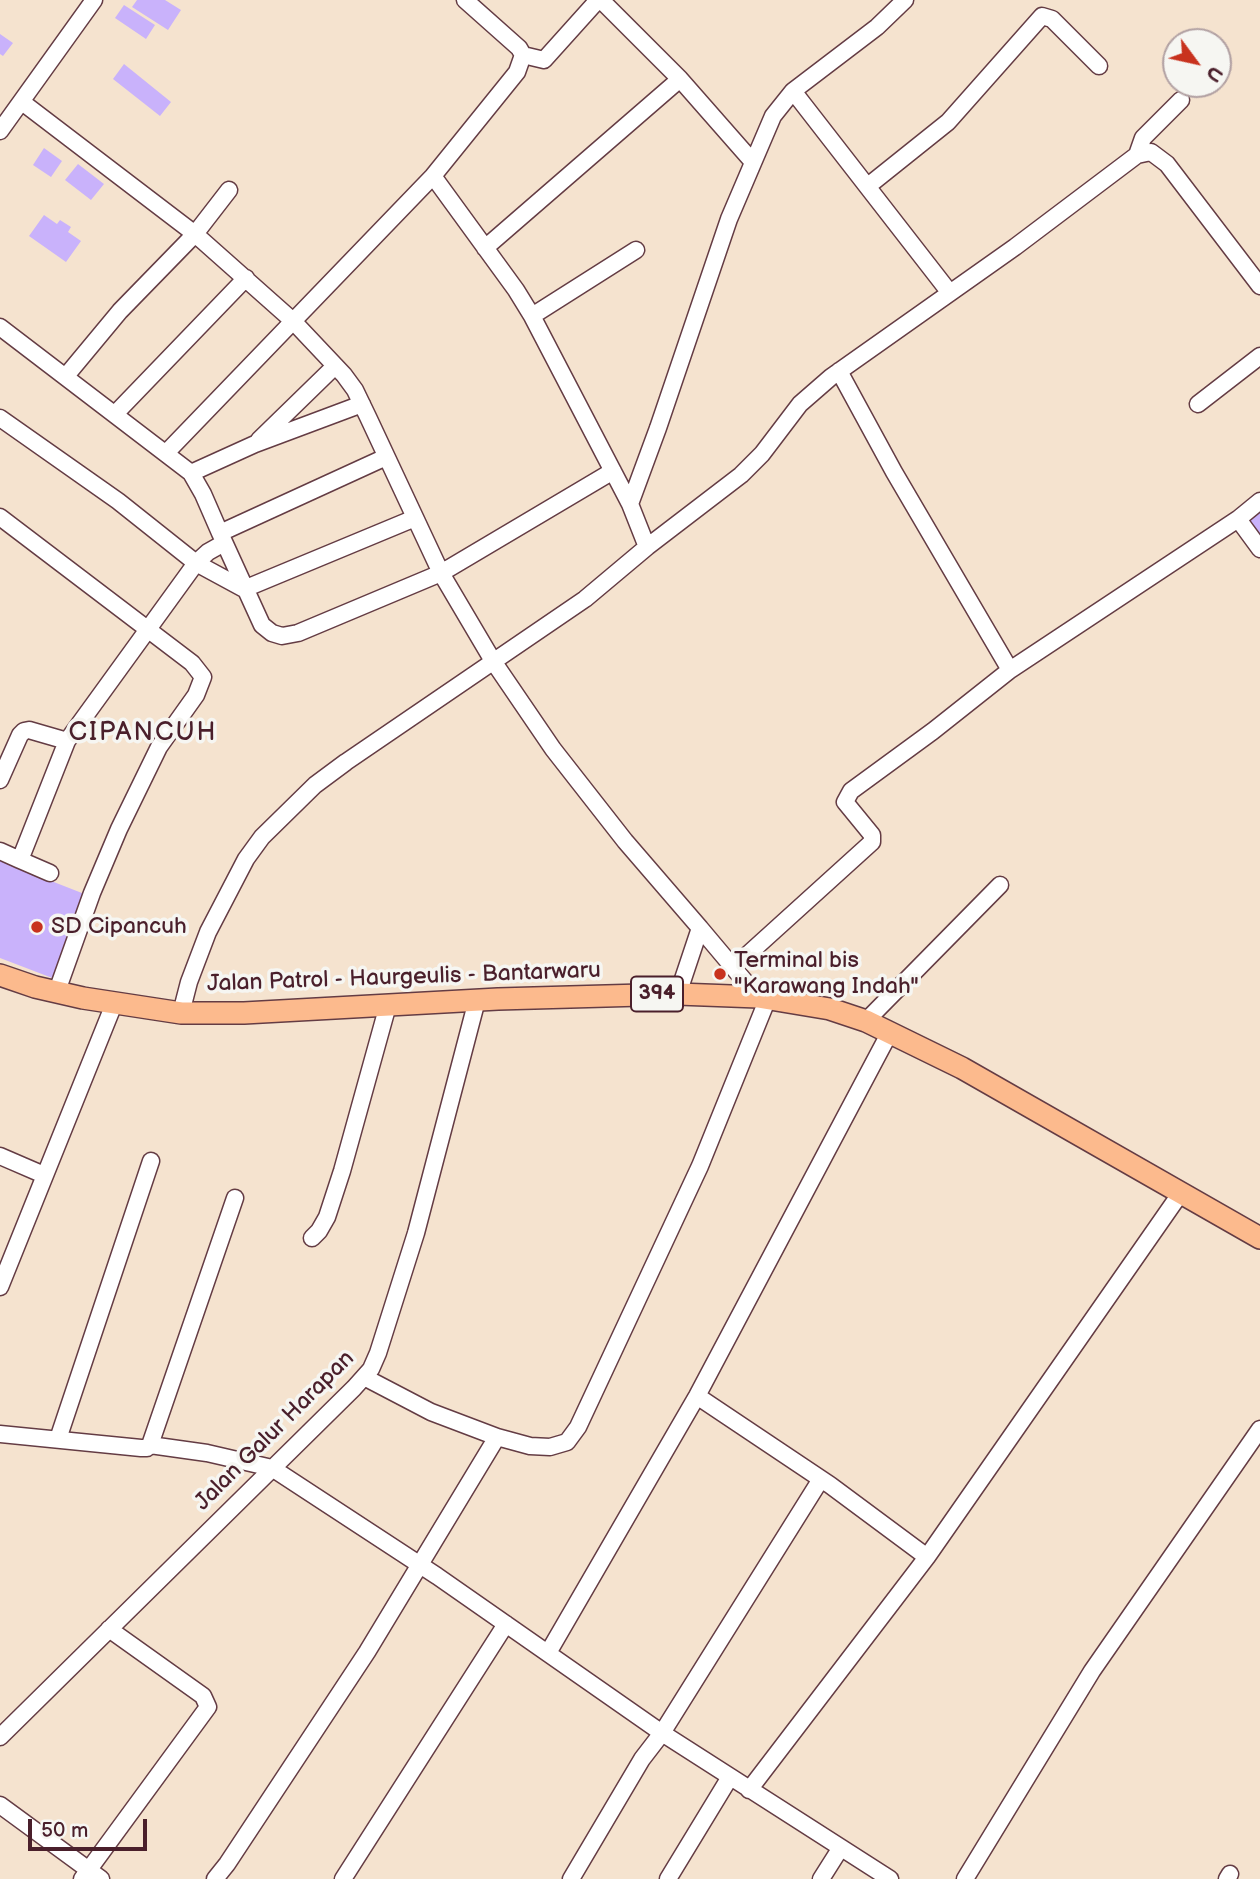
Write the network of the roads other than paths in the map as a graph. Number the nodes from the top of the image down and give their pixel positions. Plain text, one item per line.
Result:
1 (94, 0) edge
2 (465, 0) edge
3 (600, 0) edge
4 (905, 0) edge
5 (523, 55) junction
6 (1099, 66) dead end
7 (680, 79) junction
8 (793, 91) junction
9 (1181, 100) dead end
10 (22, 102) junction
11 (0, 131) edge
12 (1137, 155) junction
13 (752, 161) junction
14 (433, 176) junction
15 (868, 186) junction
16 (229, 190) dead end
17 (195, 234) junction
18 (485, 248) junction
19 (636, 250) dead end
20 (246, 278) junction
21 (1260, 286) edge
22 (950, 293) junction
23 (532, 316) junction
24 (293, 321) junction
25 (0, 327) edge
26 (1260, 356) edge
27 (335, 366) junction
28 (839, 371) junction
29 (66, 376) junction
30 (362, 404) junction
31 (1198, 404) dead end
32 (115, 414) junction
33 (0, 418) edge
34 (255, 444) junction
35 (166, 453) junction
36 (386, 457) junction
37 (613, 471) junction
38 (191, 473) junction
39 (1260, 501) edge
40 (630, 504) junction
41 (0, 517) edge
42 (415, 518) junction
43 (1238, 519) junction
44 (222, 538) junction
45 (647, 547) junction
46 (1260, 548) edge
47 (196, 563) junction
48 (442, 573) junction
49 (244, 589) junction
50 (148, 629) junction
51 (493, 661) junction
52 (1010, 670) junction
53 (67, 741) junction
54 (0, 780) edge
55 (0, 851) edge
56 (20, 860) junction
57 (50, 873) dead end
58 (1000, 885) dead end
59 (700, 928) junction
60 (734, 967) junction
61 (0, 975) edge
62 (57, 991) junction
63 (678, 994) junction
64 (763, 998) junction
65 (477, 1000) junction
66 (114, 1003) junction
67 (388, 1005) junction
68 (181, 1013) junction
69 (866, 1020) junction
70 (890, 1032) junction
71 (0, 1156) edge
72 (151, 1161) dead end
73 (44, 1175) junction
74 (1180, 1194) junction
75 (234, 1198) dead end
76 (312, 1238) dead end
77 (1260, 1238) edge
78 (0, 1287) edge
79 (364, 1377) junction
80 (697, 1396) junction
81 (1260, 1429) edge
82 (0, 1434) edge
83 (497, 1437) junction
84 (58, 1439) junction
85 (150, 1445) junction
86 (272, 1468) junction
87 (821, 1479) junction
88 (927, 1557) junction
89 (420, 1565) junction
90 (506, 1624) junction
91 (109, 1629) junction
92 (548, 1653) junction
93 (662, 1733) junction
94 (0, 1737) edge
95 (730, 1777) junction
96 (749, 1790) junction
97 (0, 1805) edge
98 (840, 1849) junction
99 (91, 1876) edge
100 (215, 1879) edge
101 (344, 1879) edge
102 (570, 1879) edge
103 (668, 1879) edge
104 (821, 1879) edge
105 (890, 1879) edge
106 (965, 1879) edge

1 - 10 street
2 - 5 street
3 - 5 street
3 - 7 street
4 - 8 street
5 - 14 street
6 - 15 street
7 - 13 street
7 - 18 street
8 - 13 street
8 - 15 street
9 - 12 street
10 - 11 street
10 - 17 street
12 - 21 street
12 - 22 street
13 - 40 street
14 - 18 street
14 - 24 street
15 - 22 street
16 - 17 street
17 - 20 street
17 - 29 street
18 - 23 street
19 - 23 street
20 - 24 street
20 - 32 street
22 - 28 street
23 - 37 street
24 - 27 street
24 - 35 street
25 - 29 street
26 - 31 street
27 - 30 street
27 - 34 street
28 - 45 street
28 - 52 street
29 - 32 street
30 - 34 street
30 - 36 street
32 - 35 street
33 - 47 street
34 - 38 street
35 - 38 street
36 - 42 street
36 - 44 street
37 - 40 street
37 - 48 street
38 - 44 street
39 - 43 street
40 - 45 street
41 - 50 street
42 - 48 street
42 - 49 street
43 - 46 street
43 - 52 street
44 - 47 street
44 - 49 street
45 - 51 street
47 - 49 street
47 - 50 street
48 - 49 street
48 - 51 street
50 - 53 street
50 - 62 street
51 - 59 street
51 - 68 street
52 - 60 street
53 - 54 street
53 - 56 street
55 - 56 street
56 - 57 street
58 - 69 street
59 - 60 street
59 - 63 street
60 - 64 street
61 - 62 main road, Jalan Patrol - Haurgeulis - Bantarwaru / 394
62 - 66 main road, Jalan Patrol - Haurgeulis - Bantarwaru / 394
63 - 64 main road, Jalan Patrol - Haurgeulis - Bantarwaru / 394
63 - 65 main road, Jalan Patrol - Haurgeulis - Bantarwaru / 394
64 - 69 main road, Jalan Patrol - Haurgeulis - Bantarwaru / 394
64 - 83 street
65 - 67 main road, Jalan Patrol - Haurgeulis - Bantarwaru / 394
65 - 79 street, Jalan Galur Harapan
66 - 68 main road, Jalan Patrol - Haurgeulis - Bantarwaru / 394
66 - 73 street
67 - 68 main road, Jalan Patrol - Haurgeulis - Bantarwaru / 394
67 - 76 street
69 - 70 main road, Jalan Patrol - Haurgeulis - Bantarwaru / 394
70 - 74 main road, Jalan Patrol - Haurgeulis - Bantarwaru / 394
70 - 80 street
71 - 73 street
72 - 84 street
73 - 78 street
74 - 77 main road, Jalan Patrol - Haurgeulis - Bantarwaru / 394
74 - 88 street
75 - 85 street
79 - 83 street
79 - 86 street, Jalan Galur Harapan
80 - 87 street
80 - 92 street
81 - 106 street
82 - 84 street
83 - 89 street
84 - 85 street
85 - 86 street
86 - 89 street
86 - 91 street, Jalan Galur Harapan
87 - 88 street
87 - 93 street
88 - 96 street
89 - 90 street
89 - 100 street
90 - 92 street
90 - 101 street
91 - 94 street, Jalan Galur Harapan
91 - 99 street
92 - 93 street
93 - 95 street
93 - 102 street
95 - 96 street
95 - 103 street
96 - 98 street
97 - 99 street
98 - 104 street
98 - 105 street

